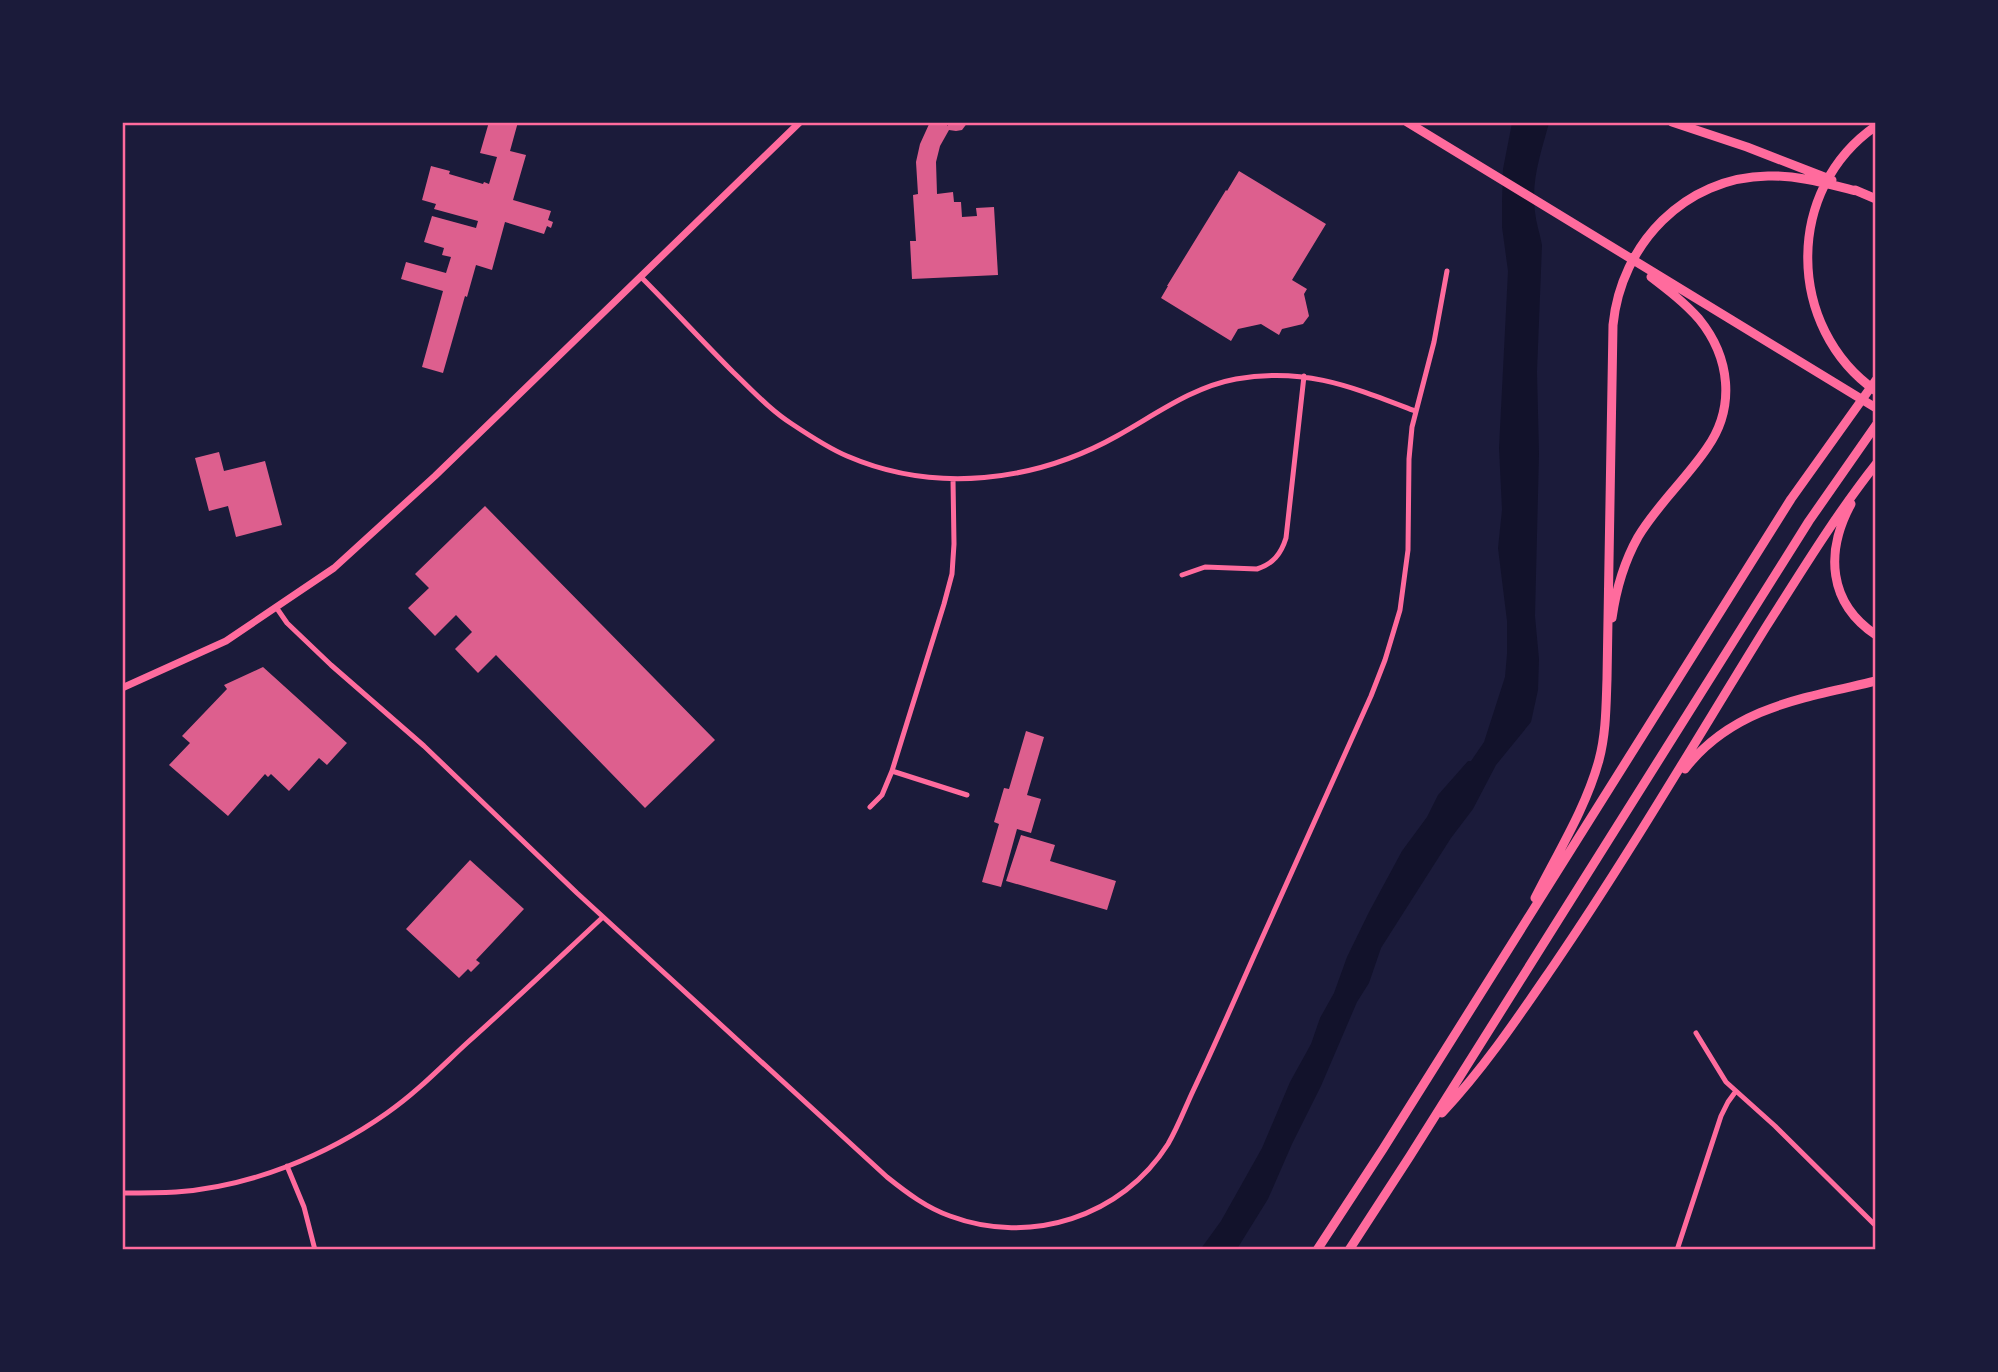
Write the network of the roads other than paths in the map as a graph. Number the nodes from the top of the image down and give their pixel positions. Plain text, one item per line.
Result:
1 (800, 122) edge
2 (1672, 122) edge
3 (1409, 124) edge
4 (1875, 126) edge
5 (1809, 175) junction
6 (1875, 199) edge
7 (1447, 271) dead end
8 (1651, 274) junction
9 (640, 277) junction
10 (1304, 376) junction
11 (1875, 380) edge
12 (1875, 391) edge
13 (1875, 408) edge
14 (1415, 411) junction
15 (1875, 425) edge
16 (1875, 464) edge
17 (953, 479) junction
18 (1182, 575) dead end
19 (276, 607) junction
20 (1875, 635) edge
21 (1607, 679) junction
22 (1875, 681) edge
23 (122, 688) edge
24 (892, 771) junction
25 (967, 795) dead end
26 (870, 807) dead end
27 (1655, 811) junction
28 (603, 917) junction
29 (1511, 946) junction
30 (1696, 1033) dead end
31 (1736, 1091) junction
32 (1427, 1129) junction
33 (286, 1166) junction
34 (122, 1193) edge
35 (1875, 1226) edge
36 (315, 1250) edge
37 (1317, 1250) edge
38 (1349, 1250) edge
39 (1677, 1250) edge

1 - 9 main road
2 - 5 highway
3 - 8 highway
4 - 12 highway
5 - 6 highway
5 - 21 highway
7 - 14 street
8 - 13 highway
8 - 21 highway
9 - 17 street
9 - 19 main road
10 - 14 street
10 - 17 street
10 - 18 street
11 - 29 highway
14 - 28 street
15 - 32 highway
16 - 20 highway
16 - 27 highway
17 - 24 street
19 - 23 main road
19 - 28 street
21 - 29 highway
22 - 27 highway
24 - 25 street
24 - 26 street
27 - 32 highway
28 - 33 street
29 - 37 highway
30 - 31 street
31 - 35 street
31 - 39 street
32 - 38 highway
33 - 34 street
33 - 36 street

